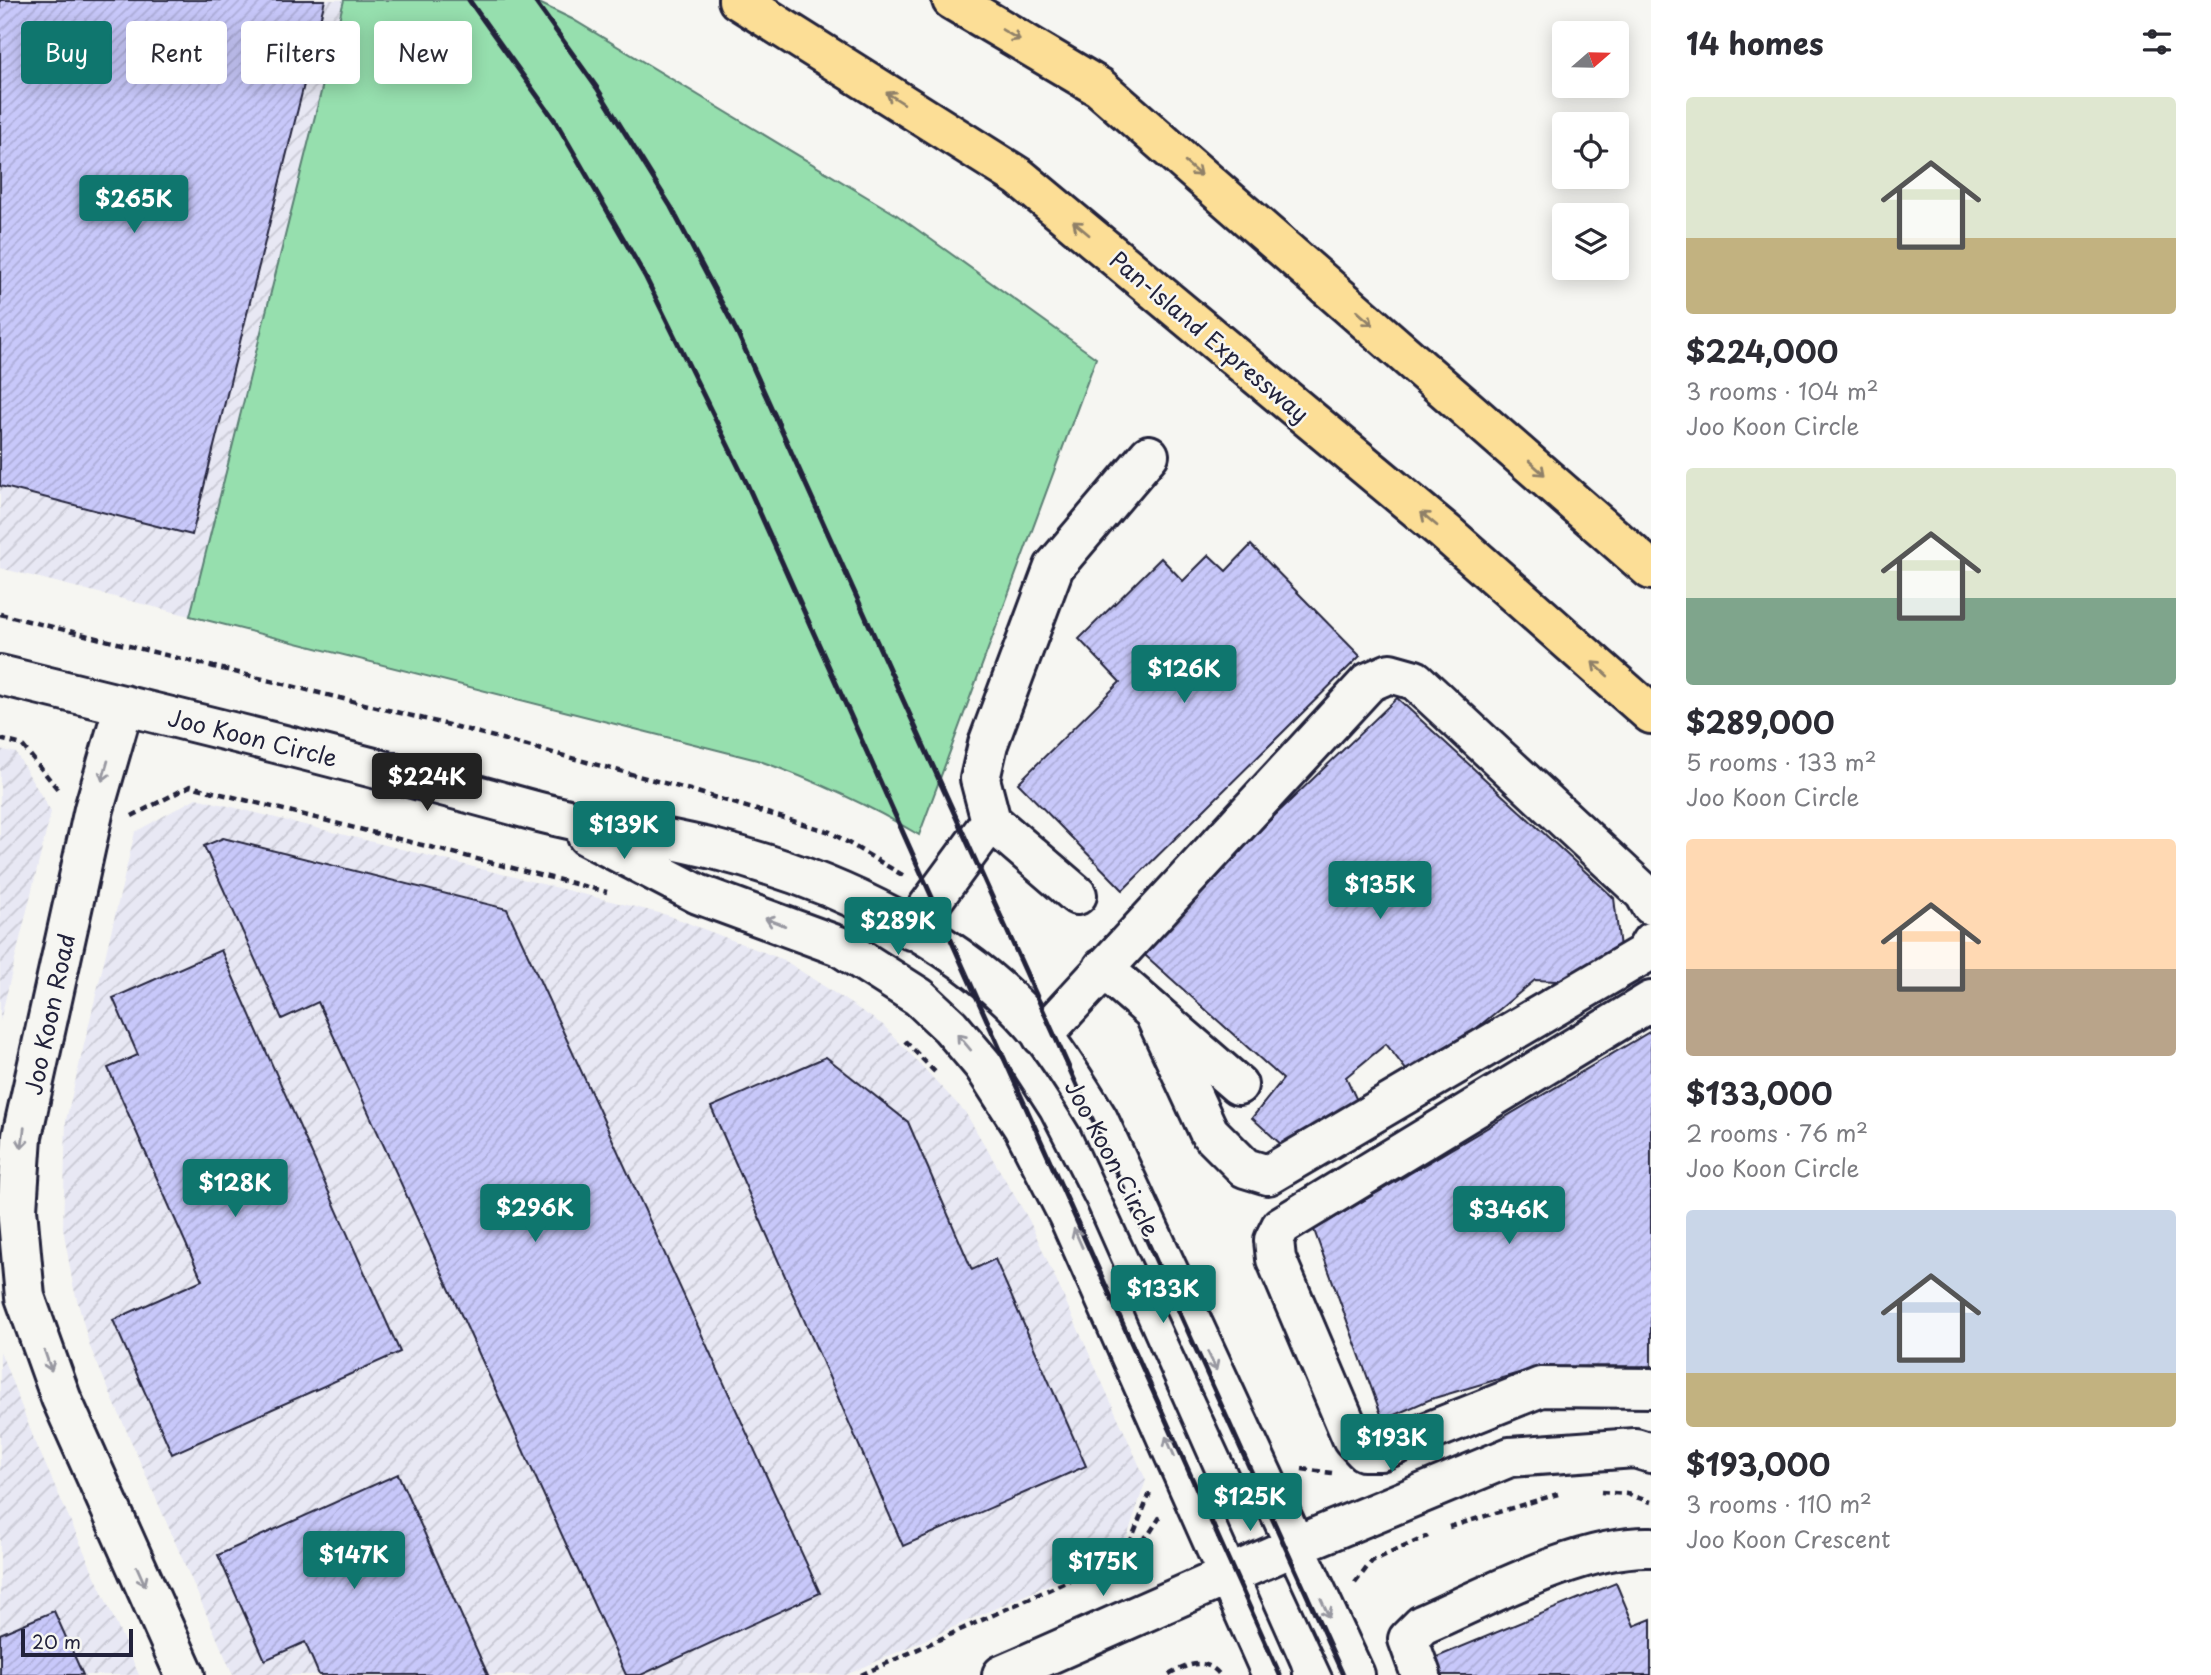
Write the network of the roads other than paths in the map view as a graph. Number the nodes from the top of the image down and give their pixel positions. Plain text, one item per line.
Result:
1 (738, 0) edge
2 (952, 0) edge
3 (1149, 455) dead end
4 (1651, 570) edge
5 (0, 675) edge
6 (124, 705) junction
7 (1651, 714) edge
8 (545, 814) junction
9 (991, 821) junction
10 (1077, 895) dead end
11 (1651, 905) edge
12 (911, 930) junction
13 (1651, 942) edge
14 (1102, 968) junction
15 (1651, 1001) edge
16 (1154, 1013) junction
17 (1042, 1036) junction
18 (1237, 1085) dead end
19 (1651, 1388) edge
20 (1651, 1454) edge
21 (1297, 1545) junction
22 (1651, 1547) edge
23 (1228, 1576) junction
24 (185, 1675) edge
25 (1002, 1675) edge
26 (1272, 1675) edge
27 (1355, 1675) edge
28 (1421, 1675) edge

7 -> 1 highway, Pan-Island Expressway
2 -> 4 highway
3 - 9 street
5 - 6 street, Joo Koon Circle
6 - 8 street, Joo Koon Circle
6 -> 24 street, Joo Koon Road
8 - 12 street, Joo Koon Circle
23 -> 8 street, Joo Koon Circle
9 - 10 street
9 - 12 street
11 - 14 street
12 - 17 street, Joo Koon Circle
13 - 16 street
14 - 16 street
14 - 17 street
15 - 19 street
16 - 18 street
17 -> 21 street, Joo Koon Circle
20 - 21 street
21 - 23 street
21 -> 27 street, Joo Koon Circle
22 - 28 street
23 - 25 street
23 - 26 street, Joo Koon Circle

